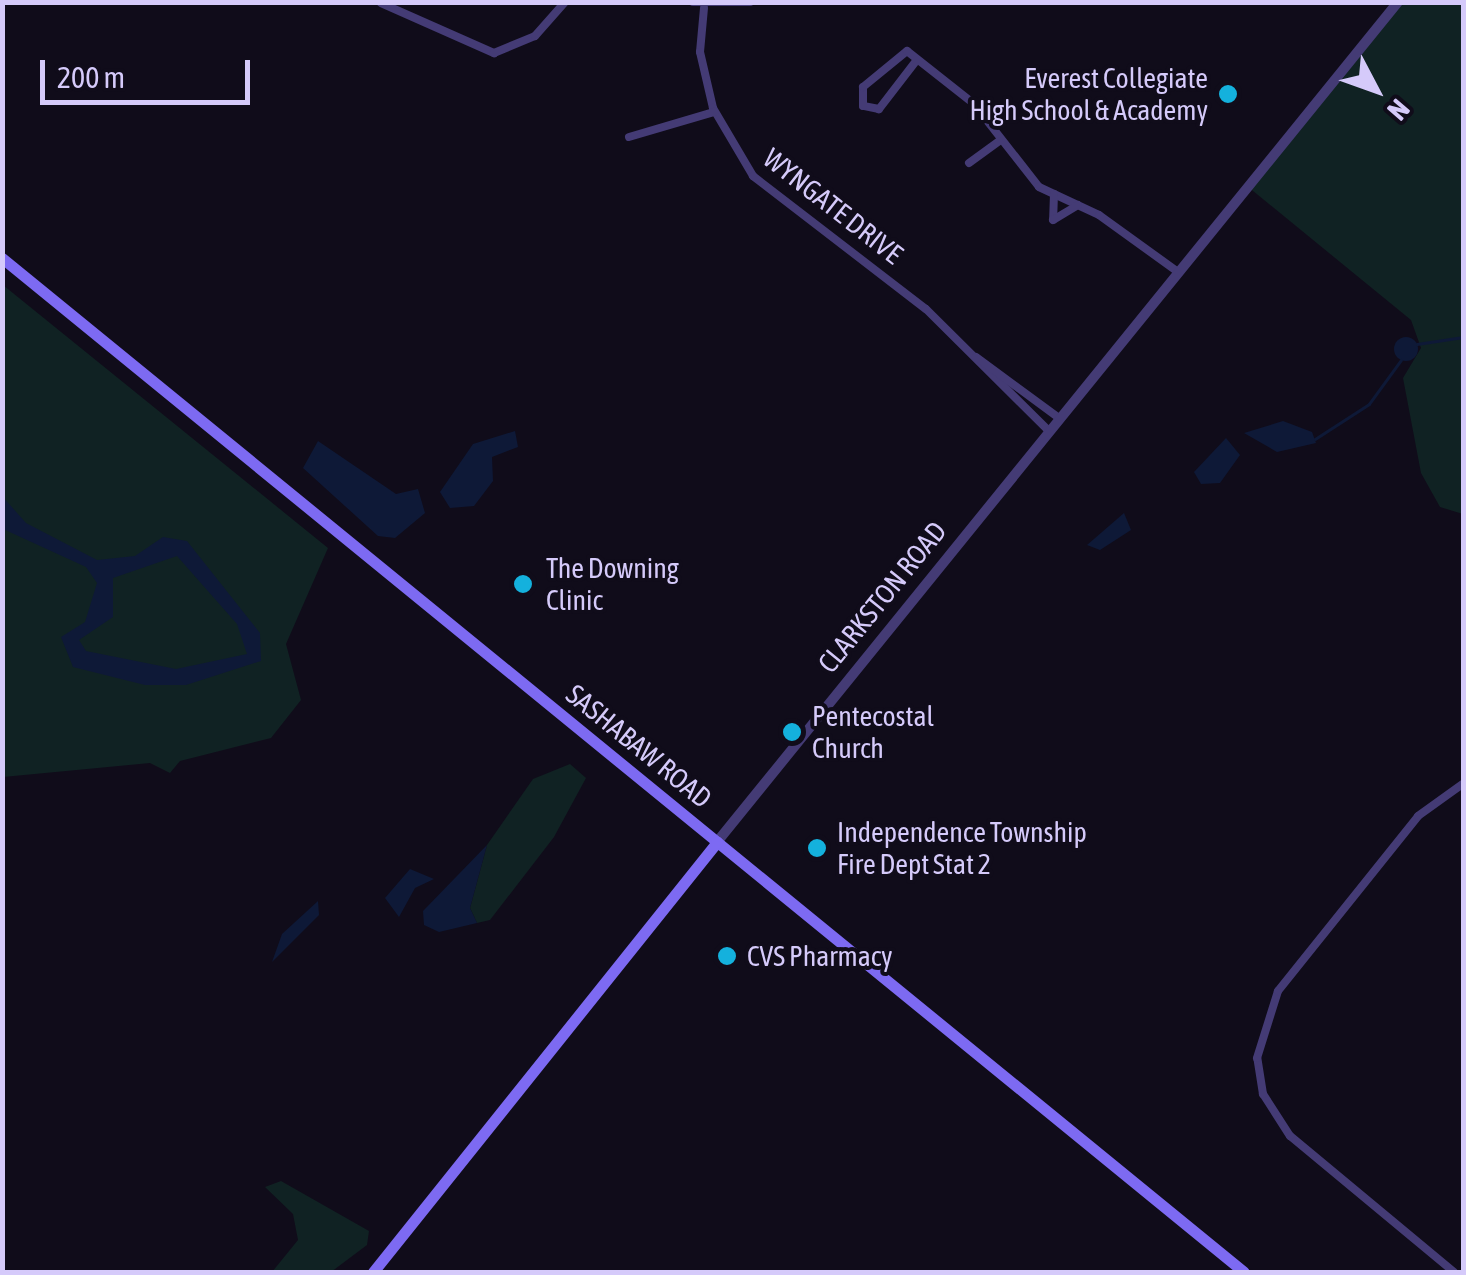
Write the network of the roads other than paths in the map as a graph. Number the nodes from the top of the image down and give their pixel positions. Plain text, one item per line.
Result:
1 (565, 2) edge
2 (692, 2) edge
3 (750, 2) edge
4 (1398, 2) edge
5 (381, 3) edge
6 (704, 8) junction
7 (916, 61) junction
8 (714, 112) junction
9 (629, 138) dead end
10 (999, 141) junction
11 (969, 163) dead end
12 (1054, 194) junction
13 (1078, 206) junction
14 (2, 258) edge
15 (1178, 272) junction
16 (972, 355) junction
17 (1059, 418) junction
18 (1048, 430) junction
19 (1464, 783) edge
20 (716, 842) junction
21 (373, 1272) edge
22 (1244, 1272) edge
23 (1454, 1272) edge

1 - 5 street
2 - 6 street
3 - 6 street
4 - 15 street, CLARKSTON ROAD
6 - 8 street, WYNGATE DRIVE
7 - 7 street
7 - 10 street
8 - 9 street
8 - 16 street, WYNGATE DRIVE
10 - 11 street
10 - 12 street
12 - 13 street
12 - 13 street
13 - 15 street
14 - 20 main road, SASHABAW ROAD
15 - 17 street, CLARKSTON ROAD
16 - 17 street, WYNGATE DRIVE
16 - 18 street, WYNGATE DRIVE
17 - 18 street, CLARKSTON ROAD
18 - 20 street, CLARKSTON ROAD
19 - 23 street
20 - 21 main road, CLARKSTON ROAD
20 - 22 main road, SASHABAW ROAD

